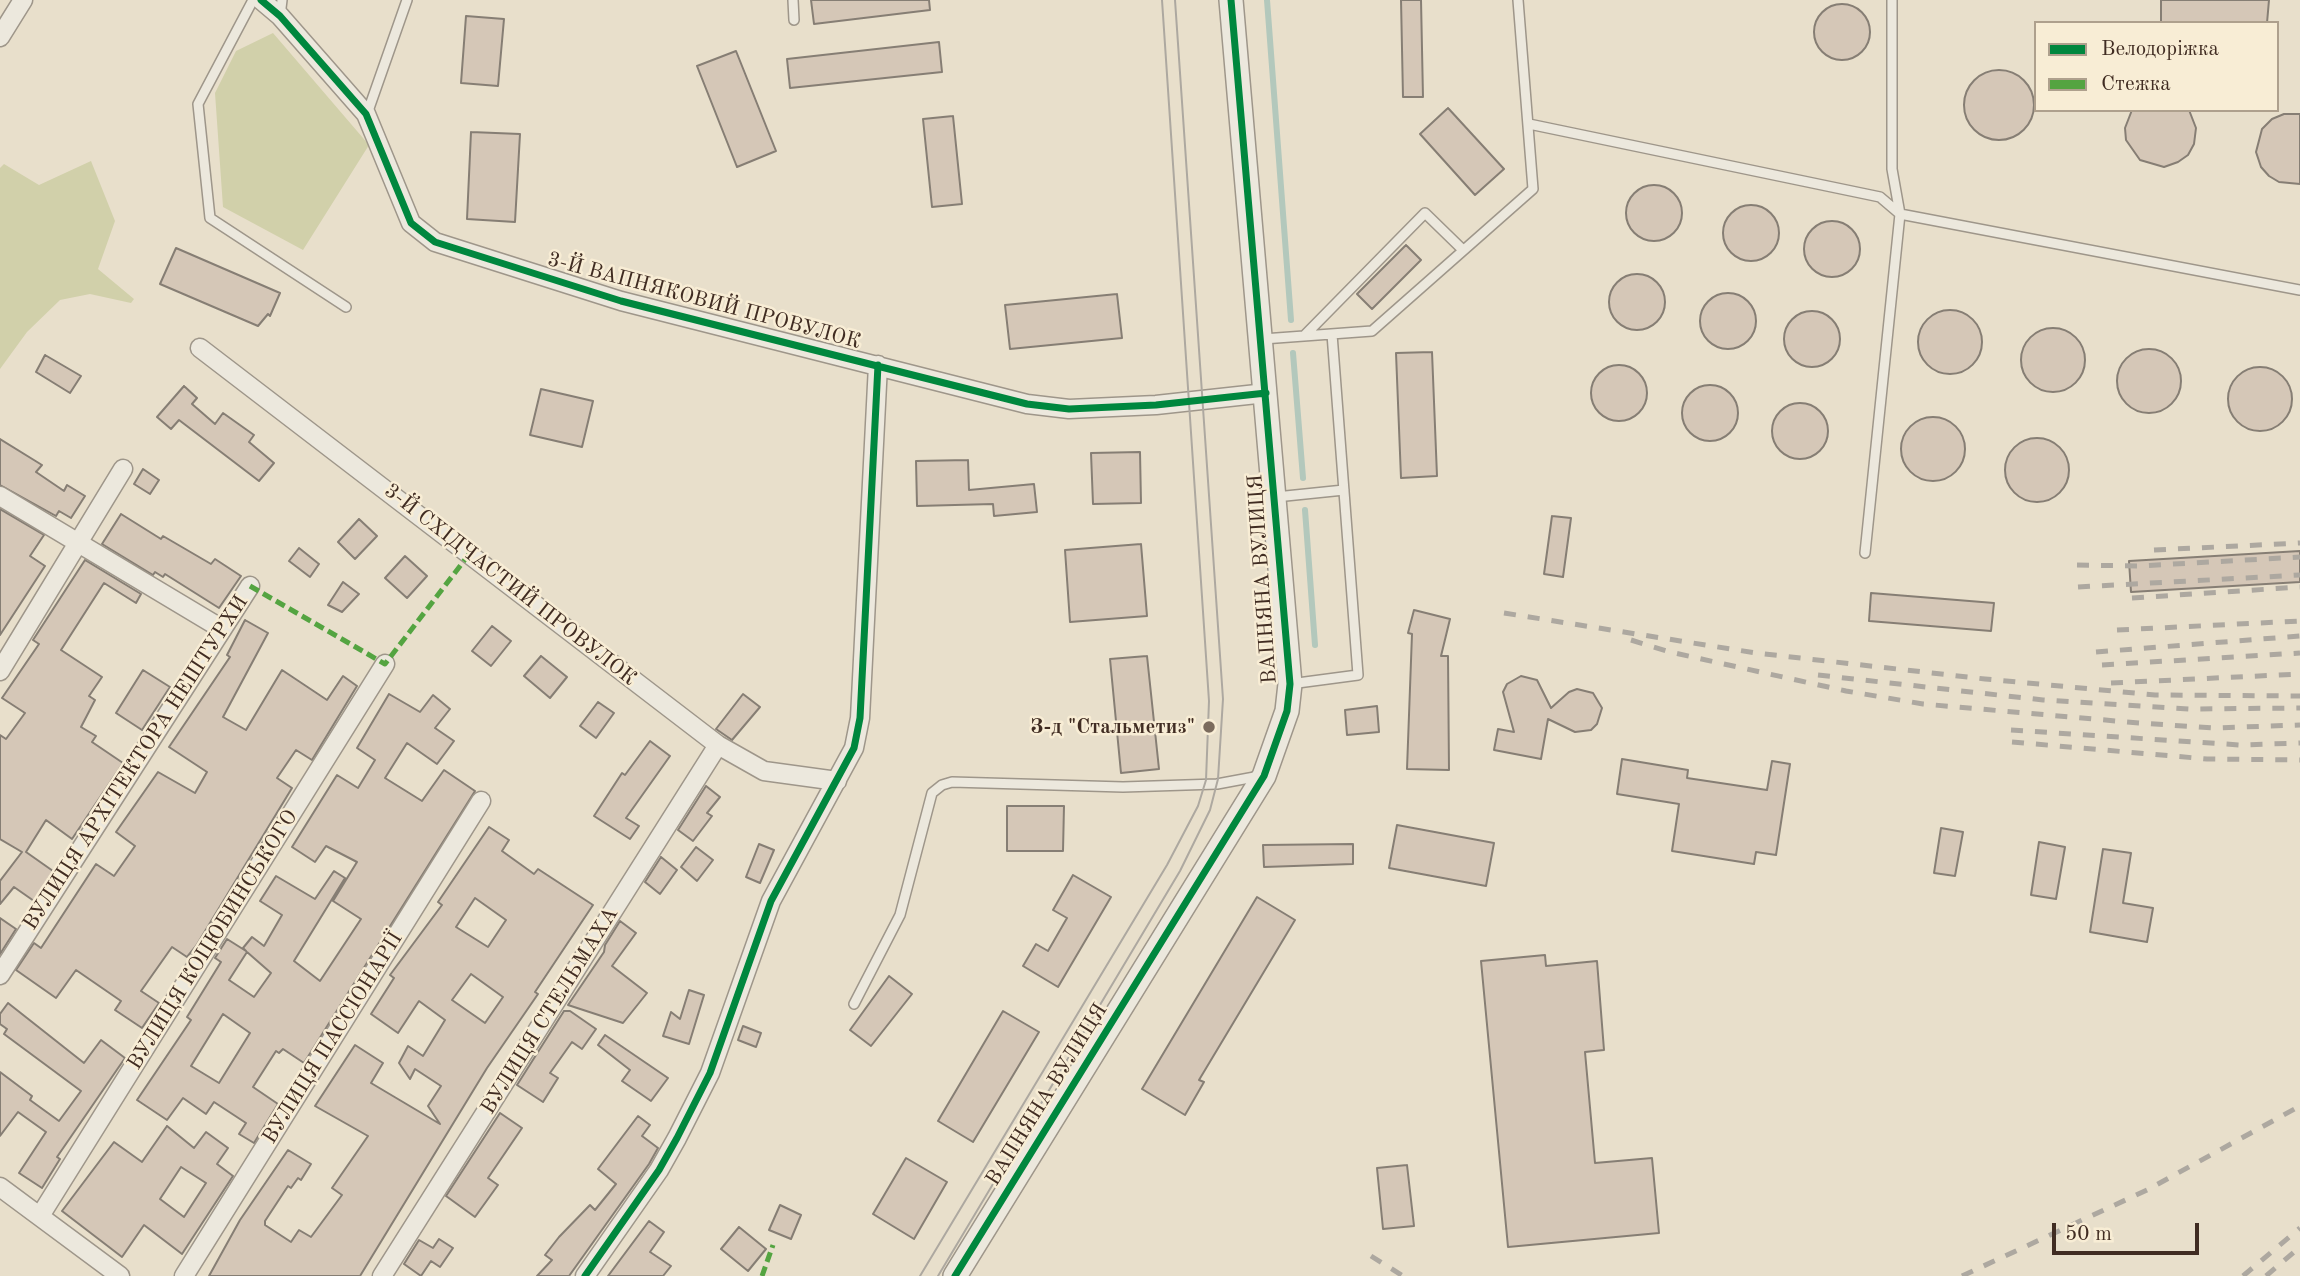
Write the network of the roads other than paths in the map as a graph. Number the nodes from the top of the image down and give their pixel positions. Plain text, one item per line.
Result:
1 (23, 0) edge
2 (253, 0) edge
3 (261, 0) edge
4 (407, 0) edge
5 (793, 0) edge
6 (1231, 0) edge
7 (1518, 0) edge
8 (1892, 0) edge
9 (281, 8) edge
10 (794, 20) dead end
11 (0, 37) edge
12 (366, 114) junction
13 (1529, 124) junction
14 (1900, 214) junction
15 (1463, 250) junction
16 (2300, 290) edge
17 (346, 307) dead end
18 (1332, 334) junction
19 (1304, 336) junction
20 (1261, 339) junction
21 (200, 348) dead end
22 (878, 365) junction
23 (1266, 393) junction
24 (123, 469) dead end
25 (1344, 490) junction
26 (0, 496) edge
27 (1275, 498) junction
28 (79, 543) junction
29 (1866, 553) dead end
30 (250, 586) dead end
31 (222, 629) junction
32 (385, 664) dead end
33 (0, 671) edge
34 (1290, 684) junction
35 (718, 745) junction
36 (1264, 776) junction
37 (837, 782) junction
38 (481, 801) dead end
39 (0, 975) edge
40 (854, 1004) dead end
41 (0, 1188) edge
42 (40, 1216) junction
43 (120, 1276) edge
44 (184, 1276) edge
45 (382, 1276) edge
46 (584, 1276) edge
47 (955, 1276) edge

1 - 11 street
2 - 17 lane
3 - 9 street, 3-Й ВАПНЯКОВИЙ ПРОВУЛОК
4 - 12 lane
5 - 10 lane
6 - 20 street, ВАПНЯНА ВУЛИЦЯ
7 - 13 lane
8 - 14 lane
9 - 12 street, 3-Й ВАПНЯКОВИЙ ПРОВУЛОК
12 - 22 street, 3-Й ВАПНЯКОВИЙ ПРОВУЛОК
13 - 14 lane
13 - 15 lane
14 - 16 lane
14 - 29 lane
15 - 18 lane
15 - 19 lane
18 - 19 lane
18 - 25 lane
19 - 20 lane
20 - 23 street, ВАПНЯНА ВУЛИЦЯ
21 - 35 street, 3-Й СХІДЧАСТИЙ ПРОВУЛОК
22 - 23 street, 3-Й ВАПНЯКОВИЙ ПРОВУЛОК
22 - 37 street
23 - 27 street, ВАПНЯНА ВУЛИЦЯ
24 - 28 street
25 - 27 lane
25 - 34 lane
26 - 28 street
27 - 34 street, ВАПНЯНА ВУЛИЦЯ
28 - 31 street
28 - 33 street
30 - 31 street, ВУЛИЦЯ АРХІТЕКТОРА НЕШТУРХИ
31 - 39 street, ВУЛИЦЯ АРХІТЕКТОРА НЕШТУРХИ
32 - 42 street, ВУЛИЦЯ КОЦЮБИНСЬКОГО
34 - 36 street, ВАПНЯНА ВУЛИЦЯ
35 - 37 street, 3-Й СХІДЧАСТИЙ ПРОВУЛОК
35 - 45 street, ВУЛИЦЯ СТЕЛЬМАХА
36 - 40 lane
36 - 47 street, ВАПНЯНА ВУЛИЦЯ
37 - 46 street
38 - 44 street, ВУЛИЦЯ ПАССІОНАРІЇ
41 - 42 street
42 - 43 street

